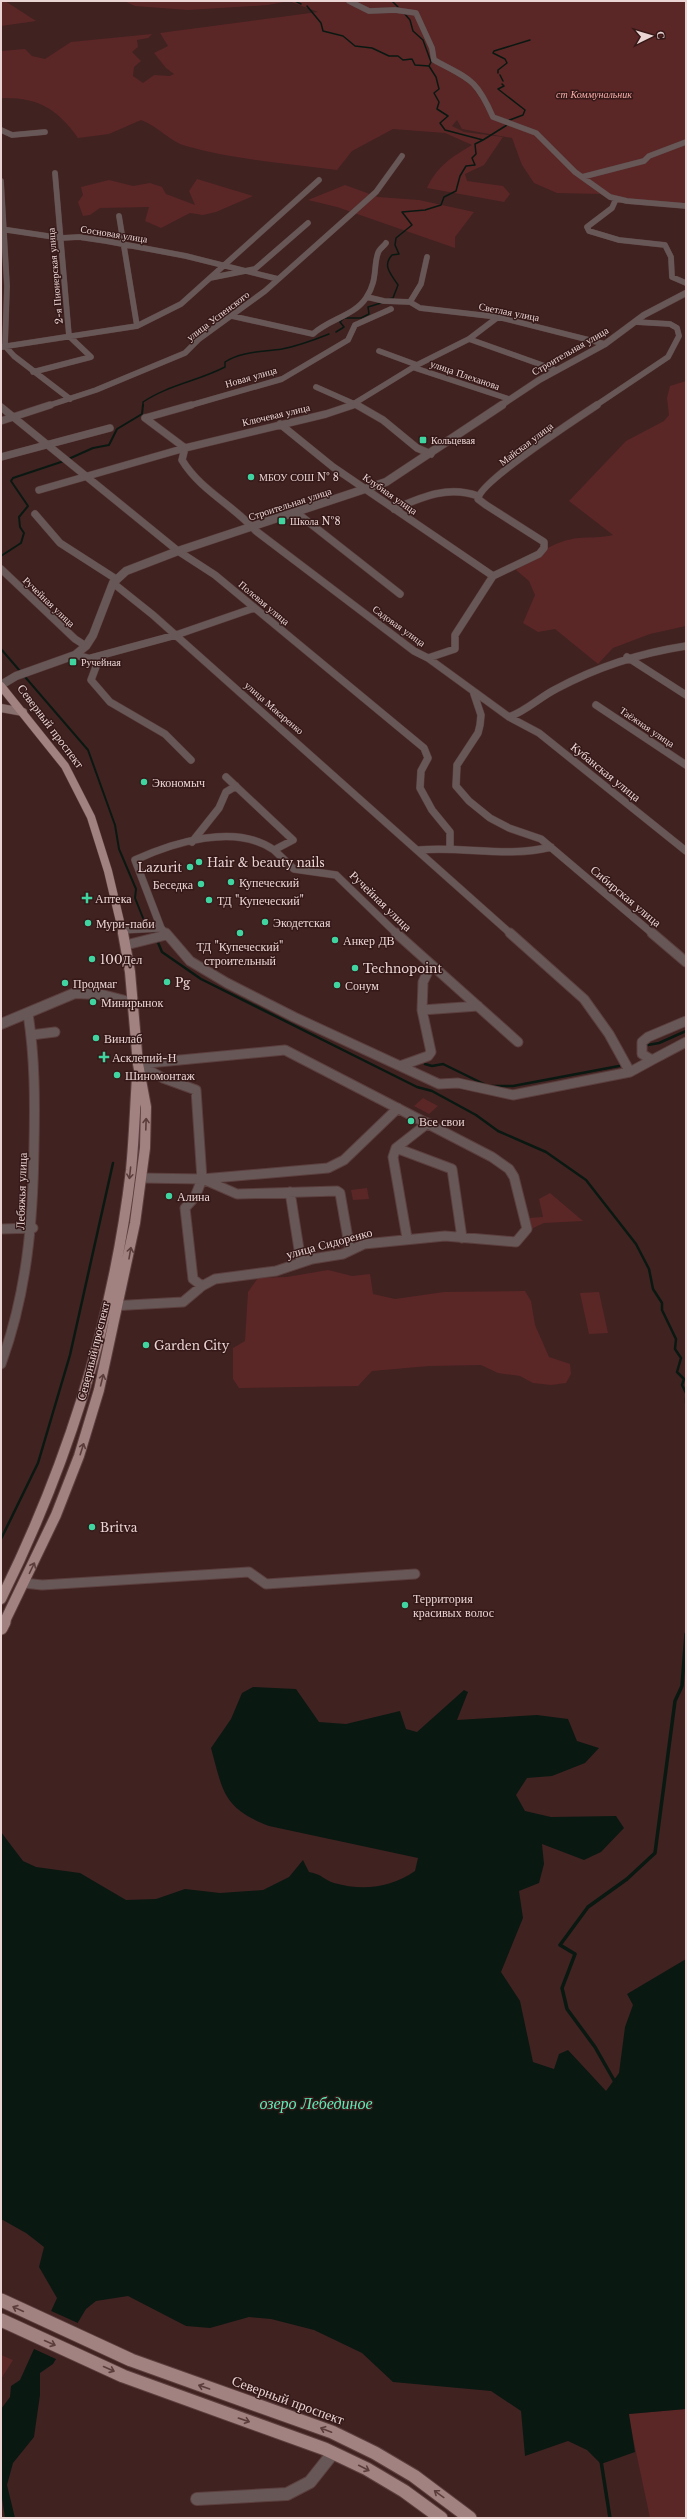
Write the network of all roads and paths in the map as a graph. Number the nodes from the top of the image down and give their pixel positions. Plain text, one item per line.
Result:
1 (352, 1) edge
2 (1, 130) edge
3 (45, 132) dead end
4 (686, 142) edge
5 (402, 156) dead end
6 (55, 173) dead end
7 (582, 177) junction
8 (319, 180) dead end
9 (1, 181) edge
10 (616, 199) junction
11 (686, 206) edge
12 (119, 216) dead end
13 (308, 223) dead end
14 (2, 230) edge
15 (61, 238) junction
16 (386, 243) dead end
17 (125, 246) junction
18 (427, 257) dead end
19 (222, 266) junction
20 (247, 272) junction
21 (278, 278) junction
22 (209, 279) junction
23 (686, 283) edge
24 (686, 293) edge
25 (368, 297) junction
26 (410, 302) junction
27 (391, 309) dead end
28 (232, 316) junction
29 (498, 317) junction
30 (636, 322) junction
31 (137, 326) junction
32 (69, 336) junction
33 (469, 339) junction
34 (605, 344) junction
35 (3, 346) edge
36 (379, 351) dead end
37 (416, 366) junction
38 (556, 370) junction
39 (33, 372) junction
40 (316, 387) dead end
41 (70, 399) junction
42 (509, 399) junction
43 (353, 405) junction
44 (1, 408) edge
45 (13, 417) junction
46 (1, 421) edge
47 (280, 424) junction
48 (110, 428) dead end
49 (48, 444) junction
50 (185, 448) junction
51 (431, 454) junction
52 (1, 457) edge
53 (86, 475) junction
54 (39, 490) dead end
55 (368, 490) junction
56 (478, 496) junction
57 (394, 509) junction
58 (297, 513) junction
59 (35, 514) dead end
60 (252, 527) junction
61 (178, 551) junction
62 (1, 569) edge
63 (493, 576) junction
64 (114, 581) junction
65 (400, 594) dead end
66 (254, 608) junction
67 (176, 635) junction
68 (86, 646) junction
69 (686, 646) edge
70 (75, 655) junction
71 (627, 657) junction
72 (91, 658) junction
73 (428, 658) junction
74 (1, 685) edge
75 (473, 691) junction
76 (686, 695) edge
77 (596, 705) dead end
78 (1, 708) edge
79 (23, 712) junction
80 (509, 717) junction
81 (191, 760) dead end
82 (686, 765) edge
83 (226, 777) dead end
84 (236, 786) junction
85 (192, 842) junction
86 (551, 847) junction
87 (450, 848) junction
88 (274, 850) junction
89 (419, 850) junction
90 (686, 850) edge
91 (123, 930) junction
92 (159, 931) junction
93 (126, 945) junction
94 (686, 962) edge
95 (431, 964) junction
96 (133, 1003) junction
97 (478, 1006) junction
98 (422, 1010) junction
99 (28, 1014) junction
100 (686, 1022) edge
101 (1, 1024) edge
102 (55, 1032) dead end
103 (32, 1035) junction
104 (518, 1042) dead end
105 (686, 1042) edge
106 (652, 1060) junction
107 (138, 1064) junction
108 (400, 1066) junction
109 (630, 1072) junction
110 (398, 1108) junction
111 (428, 1123) junction
112 (396, 1148) junction
113 (142, 1178) junction
114 (202, 1179) junction
115 (290, 1192) junction
116 (33, 1228) junction
117 (1, 1229) edge
118 (407, 1238) junction
119 (462, 1238) junction
120 (350, 1250) junction
121 (301, 1262) junction
122 (202, 1286) junction
123 (106, 1306) junction
124 (119, 1306) junction
125 (1, 1364) edge
126 (78, 1416) junction
127 (92, 1418) junction
128 (415, 1574) dead end
129 (24, 1583) junction
130 (1, 1599) edge
131 (1, 1628) edge
132 (1, 2300) edge
133 (1, 2320) edge
134 (333, 2453) junction
135 (197, 2499) dead end
136 (440, 2518) edge
137 (470, 2518) edge

1 - 7 street
2 - 3 street
4 - 7 street
5 - 21 street, улица Успенского
6 - 15 street, 2-я Пионерская улица
7 - 10 street
8 - 19 street
9 - 14 street
10 - 11 street
10 - 23 street
12 - 17 street
13 - 20 street
14 - 15 street, Сосновая улица
14 - 35 street
15 - 17 street, Сосновая улица
15 - 32 street, 2-я Пионерская улица
16 - 25 street
17 - 19 street, Сосновая улица
17 - 31 street
18 - 26 street
19 - 20 street, Сосновая улица
19 - 22 street
20 - 21 street, Сосновая улица
20 - 22 street
21 - 28 street, улица Успенского
22 - 31 street
24 - 30 street, Строительная улица
25 - 26 street, Светлая улица
25 - 28 street
26 - 29 street, Светлая улица
27 - 50 street, Новая улица
28 - 41 street, улица Успенского
29 - 33 street, Ключевая улица
29 - 34 street, Светлая улица
30 - 34 street, Строительная улица
30 - 56 street, Майская улица
31 - 32 street
32 - 35 street
32 - 39 street, 2-я Пионерская улица
33 - 37 street, Ключевая улица
33 - 38 street
34 - 38 street, Строительная улица
35 - 39 street
36 - 37 street, улица Плеханова
37 - 42 street, улица Плеханова
37 - 43 street, Ключевая улица
38 - 42 street, Строительная улица
39 - 41 street
40 - 43 street
41 - 45 street, улица Успенского
42 - 51 street, Строительная улица
43 - 47 street, Ключевая улица
43 - 51 street
44 - 45 street, Полевая улица
45 - 46 street, улица Успенского
45 - 49 street, Полевая улица
47 - 50 street, Ключевая улица
47 - 55 street, Клубная улица
48 - 49 street
49 - 52 street
49 - 53 street, Полевая улица
50 - 53 street, Ключевая улица
50 - 60 street, Садовая улица
51 - 55 street, Строительная улица
53 - 54 street, Ключевая улица
53 - 61 street, Полевая улица
55 - 57 street, Клубная улица
55 - 58 street, Строительная улица
56 - 57 street
56 - 63 street
57 - 63 street, Клубная улица
58 - 60 street, Строительная улица
58 - 65 street
59 - 64 street, улица Макаренко
60 - 61 street, Строительная улица
60 - 73 street, Садовая улица
61 - 64 street, Строительная улица
61 - 66 street, Полевая улица
62 - 68 street, Ручейная улица
63 - 73 street
64 - 67 street, улица Макаренко
64 - 68 street
66 - 67 street
66 - 87 street, Полевая улица
67 - 72 street
67 - 89 street, улица Макаренко
68 - 70 street
69 - 71 street
70 - 72 street
70 - 74 street
71 - 76 street
71 - 80 street
72 - 81 street
73 - 75 street, Садовая улица
74 - 79 main road, Северный проспект
75 - 80 street, Садовая улица
75 - 86 street, Сибирская улица
77 - 82 street, Таёжная улица
78 - 79 main road
79 - 91 main road, Северный проспект
80 - 90 street, Кубанская улица
83 - 84 street
84 - 85 street
84 - 88 street
85 - 88 street, Ручейная улица
85 - 92 street, Ручейная улица
86 - 87 street
86 - 94 street, Сибирская улица
87 - 89 street
88 - 95 street, Ручейная улица
89 - 109 street, улица Макаренко
91 - 92 street
91 - 93 main road, Северный проспект
92 - 93 street
92 - 108 street
93 - 96 main road, Северный проспект
95 - 97 street, Ручейная улица
95 - 98 street
96 - 99 street
96 - 107 main road, Северный проспект
97 - 98 street
97 - 104 street, Ручейная улица
98 - 108 street
99 - 101 street
99 - 103 street, Лебяжья улица
100 - 106 street
102 - 103 street
103 - 116 street, Лебяжья улица
105 - 106 street
106 - 109 street
107 - 110 street, улица Сидоренко
113 -> 107 main road, Северный проспект
107 - 114 street
107 -> 123 main road, Северный проспект
108 - 109 street
110 - 111 street, улица Сидоренко
110 - 114 street
111 - 112 street
111 - 119 street, улица Сидоренко
112 - 118 street
112 - 119 street
113 - 114 street
124 -> 113 main road, Северный проспект
114 - 115 street
114 - 122 street
115 - 120 street
115 - 121 street
116 - 117 street
116 - 125 street, Лебяжья улица
118 - 119 street, улица Сидоренко
118 - 120 street, улица Сидоренко
120 - 121 street, улица Сидоренко
121 - 122 street, улица Сидоренко
122 - 124 street, улица Сидоренко
123 - 124 street, улица Сидоренко
123 - 126 main road, Северный проспект
127 -> 124 main road, Северный проспект
126 - 127 main road
126 - 130 main road, Северный проспект
129 -> 127 main road, Северный проспект
128 - 129 street
129 - 131 main road, Северный проспект
137 -> 132 main road, Северный проспект
133 -> 134 main road
134 - 135 street
134 -> 136 main road

